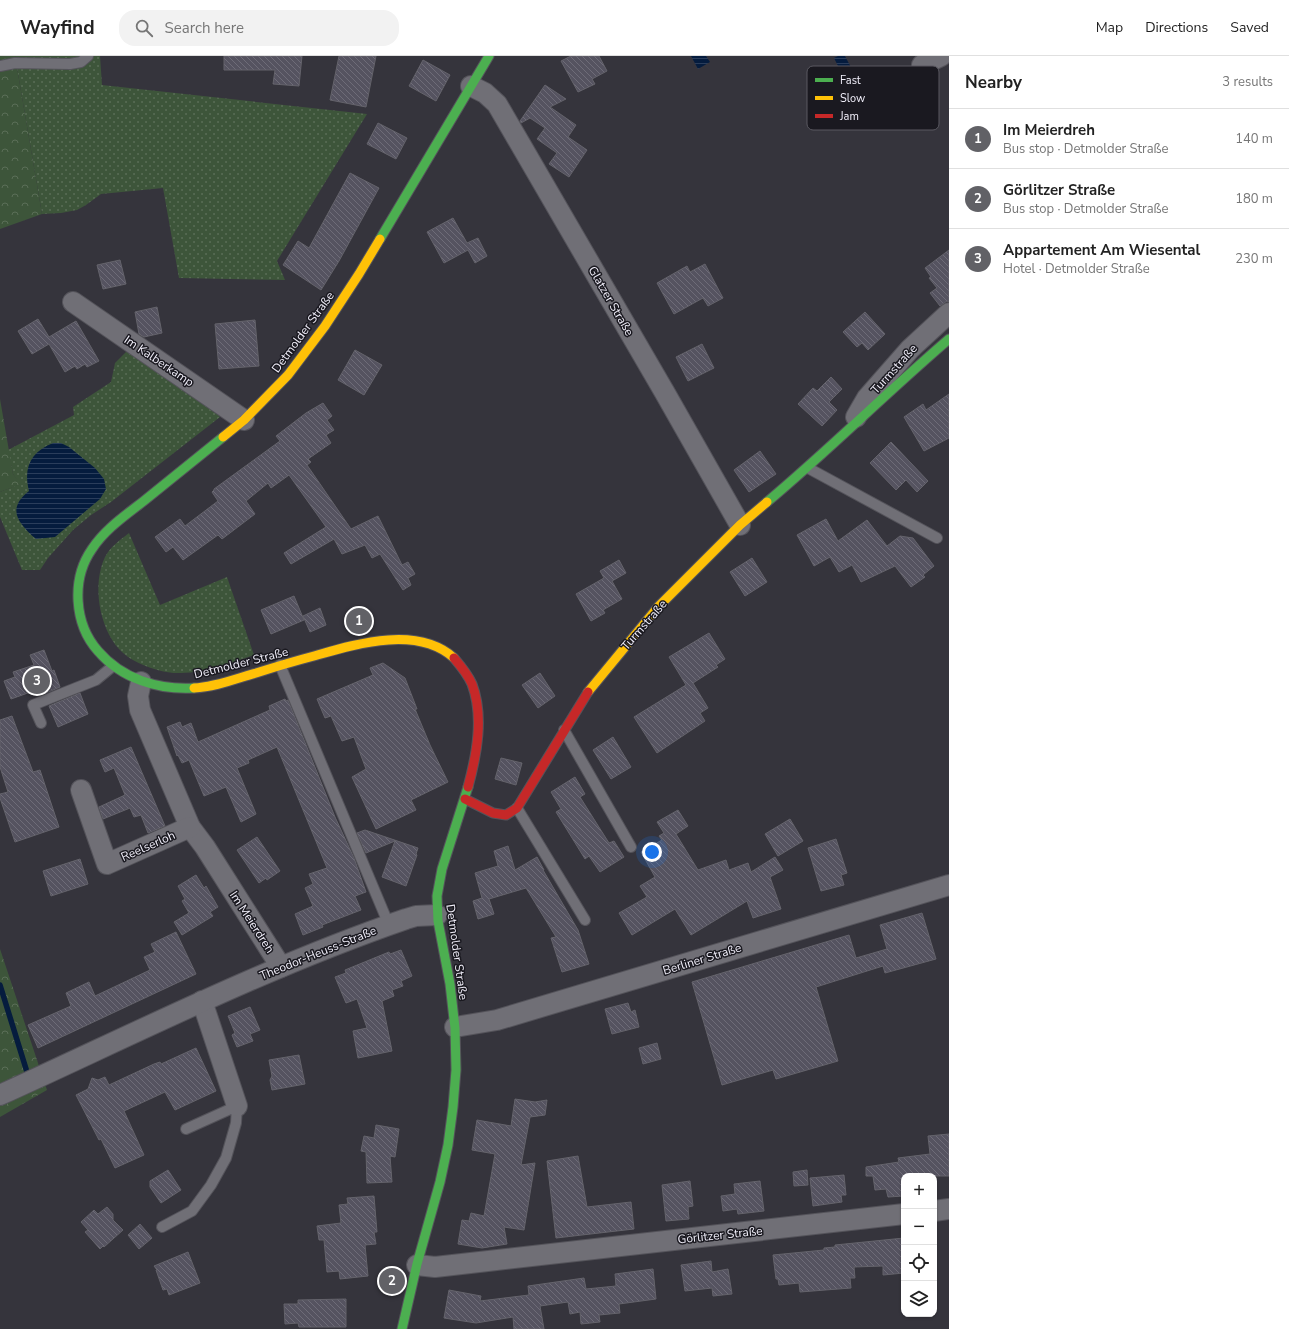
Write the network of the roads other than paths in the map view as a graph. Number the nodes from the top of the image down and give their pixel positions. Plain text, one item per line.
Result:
1 (88, 56) edge
2 (489, 56) edge
3 (941, 56) edge
4 (922, 65) dead end
5 (0, 66) edge
6 (471, 86) junction
7 (73, 302) dead end
8 (949, 313) edge
9 (949, 339) edge
10 (244, 420) junction
11 (848, 432) junction
12 (808, 468) junction
13 (740, 525) junction
14 (937, 538) dead end
15 (280, 665) junction
16 (113, 666) junction
17 (141, 682) junction
18 (41, 724) dead end
19 (564, 730) junction
20 (82, 790) dead end
21 (465, 799) junction
22 (517, 808) junction
23 (190, 827) junction
24 (631, 847) dead end
25 (949, 885) edge
26 (437, 915) junction
27 (585, 920) dead end
28 (389, 925) junction
29 (281, 967) junction
30 (202, 1001) junction
31 (455, 1027) junction
32 (0, 1096) edge
33 (237, 1106) junction
34 (186, 1129) dead end
35 (949, 1209) edge
36 (937, 1211) edge
37 (901, 1214) edge
38 (162, 1227) dead end
39 (417, 1265) junction
40 (402, 1329) edge

1 - 5 lane
2 - 6 main road, Detmolder Straße
3 - 4 street
6 - 10 main road, Detmolder Straße
6 - 13 street, Glatzer Straße
7 - 10 street, Im Kalberkamp
8 - 11 street, Turmstraße
9 - 11 main road, Turmstraße
10 - 16 main road, Detmolder Straße
11 - 12 main road, Turmstraße
12 - 13 main road, Turmstraße
12 - 14 lane
13 - 19 main road, Turmstraße
15 - 17 main road, Detmolder Straße
15 - 21 main road, Detmolder Straße
15 - 28 lane
16 - 17 main road, Detmolder Straße
16 - 18 lane
17 - 23 street, Im Meierdreh
19 - 22 main road, Turmstraße
19 - 24 lane
20 - 23 street, Reelserloh
21 - 22 main road
21 - 26 main road, Detmolder Straße
22 - 27 lane
23 - 29 street, Im Meierdreh
25 - 31 street, Berliner Straße
26 - 28 street, Theodor-Heuss-Straße
26 - 31 main road, Detmolder Straße
28 - 29 street, Theodor-Heuss-Straße
29 - 30 street, Theodor-Heuss-Straße
30 - 32 street, Theodor-Heuss-Straße
30 - 33 street
31 - 39 main road, Detmolder Straße
33 - 34 lane
33 - 38 lane
35 - 36 street
37 - 39 street, Görlitzer Straße
39 - 40 main road, Detmolder Straße

